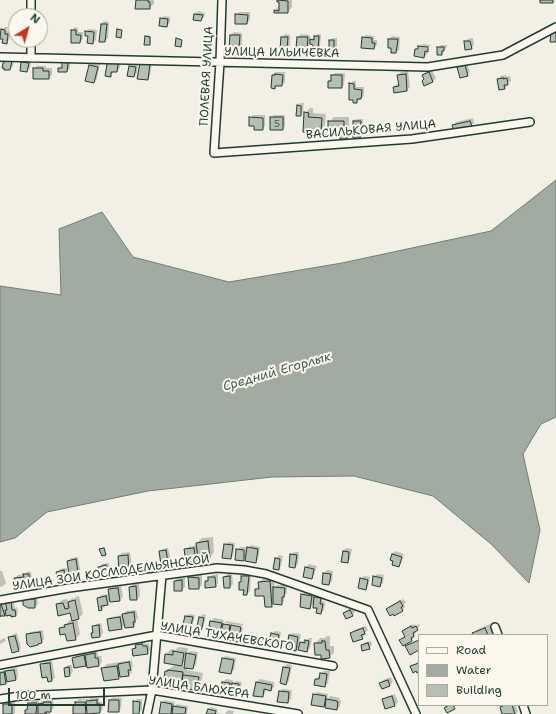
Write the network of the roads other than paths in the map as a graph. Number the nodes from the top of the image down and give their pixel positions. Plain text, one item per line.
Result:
1 (222, 0) edge
2 (556, 27) edge
3 (31, 48) edge
4 (0, 57) edge
5 (31, 58) junction
6 (220, 62) junction
7 (530, 122) dead end
8 (214, 153) joint
9 (162, 575) junction
10 (0, 600) edge
11 (495, 627) dead end
12 (498, 634) edge
13 (157, 635) junction
14 (0, 665) edge
15 (333, 666) dead end
16 (152, 690) junction
17 (0, 699) edge
18 (147, 714) edge
19 (298, 714) edge
20 (416, 714) edge

1 - 6 street, ПОЛЕВАЯ УЛИЦА
2 - 6 street, УЛИЦА ИЛЬИЧЕВКА
3 - 5 street
4 - 5 street, УЛИЦА ИЛЬИЧЕВКА
5 - 6 street, УЛИЦА ИЛЬИЧЕВКА
6 - 8 street, ПОЛЕВАЯ УЛИЦА
7 - 8 street, ВАСИЛЬКОВАЯ УЛИЦА
9 - 10 street, УЛИЦА ЗОИ КОСМОДЕМЬЯНСКОЙ
9 - 13 street
9 - 20 street, УЛИЦА ЗОИ КОСМОДЕМЬЯНСКОЙ
11 - 12 street
13 - 14 street, УЛИЦА ТУХАЧЕВСКОГО
13 - 15 street, УЛИЦА ТУХАЧЕВСКОГО
13 - 16 street
16 - 17 street, УЛИЦА БЛЮХЕРА
16 - 18 street
16 - 19 street, УЛИЦА БЛЮХЕРА

